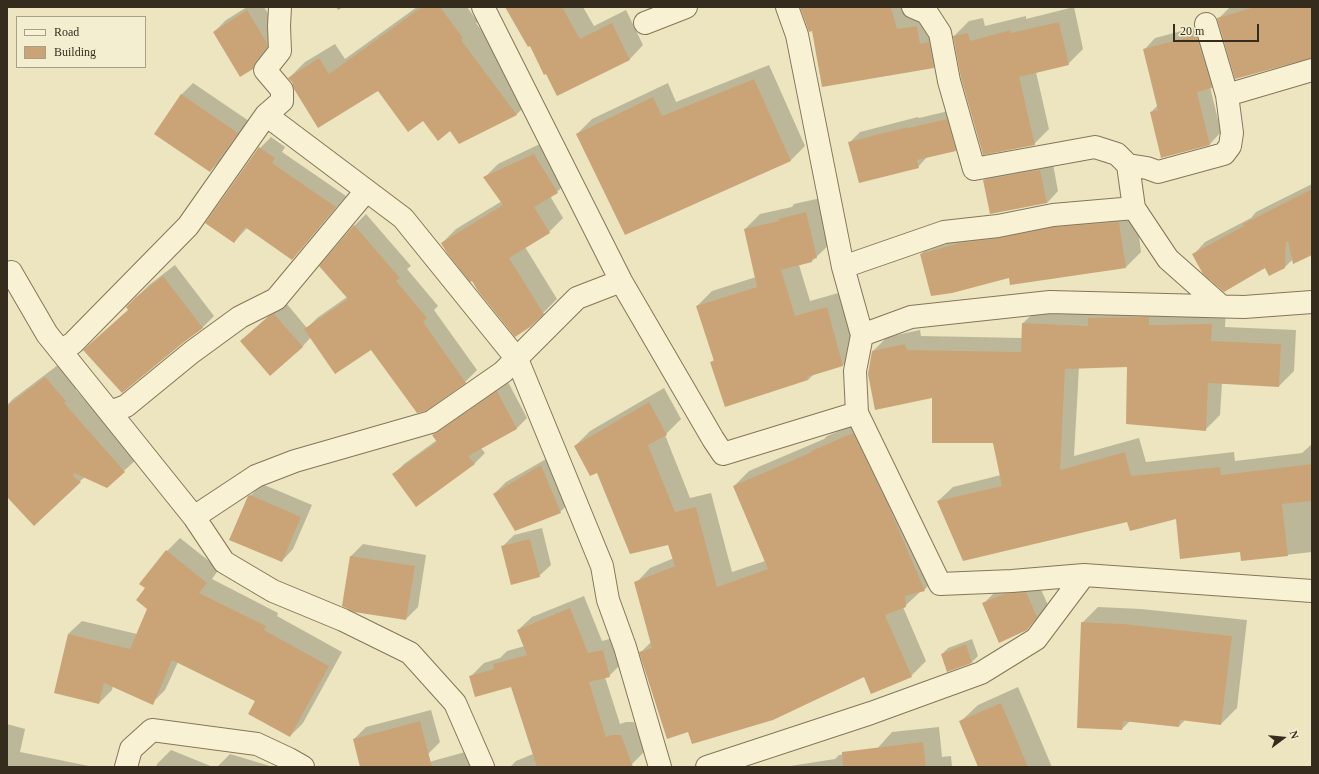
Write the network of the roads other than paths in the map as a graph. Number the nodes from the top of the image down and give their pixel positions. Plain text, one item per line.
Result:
1 (280, 7) edge
2 (483, 7) edge
3 (686, 7) edge
4 (787, 7) edge
5 (913, 7) edge
6 (645, 23) dead end
7 (1206, 24) dead end
8 (1312, 70) edge
9 (1228, 95) junction
10 (266, 116) junction
11 (1128, 165) junction
12 (366, 191) junction
13 (1134, 208) junction
14 (843, 267) junction
15 (11, 272) dead end
16 (621, 281) junction
17 (1312, 302) edge
18 (1221, 306) junction
19 (862, 335) junction
20 (61, 351) junction
21 (517, 359) junction
22 (110, 412) junction
23 (857, 413) junction
24 (194, 517) junction
25 (1084, 575) junction
26 (1312, 591) edge
27 (126, 767) edge
28 (303, 767) edge
29 (483, 767) edge
30 (660, 767) edge
31 (707, 767) edge

1 - 10 street
2 - 16 street
3 - 6 street
4 - 14 street
5 - 11 street
7 - 9 street
8 - 9 street
9 - 11 street
10 - 12 street
10 - 20 street
11 - 13 street
12 - 21 street
12 - 22 street
13 - 14 street
13 - 18 street
14 - 19 street
15 - 20 street
16 - 21 street
16 - 23 street
17 - 18 street
18 - 19 street
19 - 23 street
20 - 22 street
21 - 24 street
21 - 30 street
22 - 24 street
23 - 25 street
24 - 29 street
25 - 26 street
25 - 31 street
27 - 28 street

